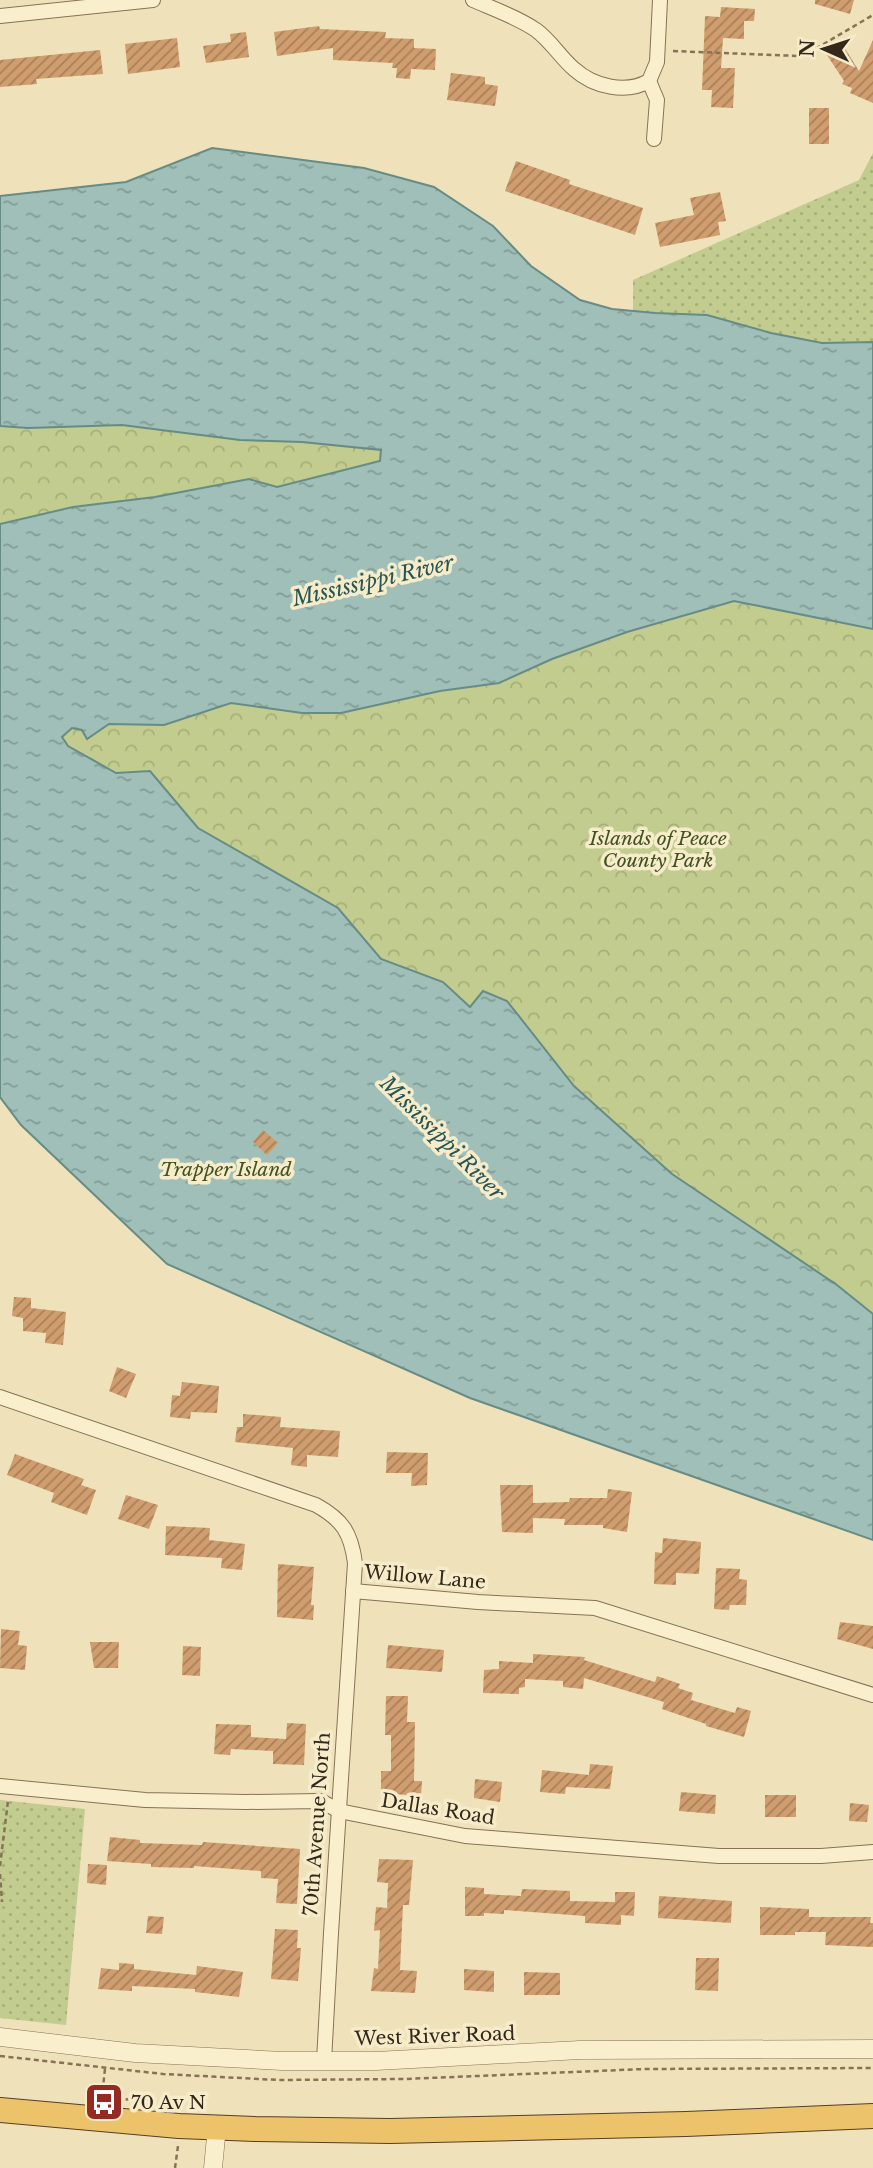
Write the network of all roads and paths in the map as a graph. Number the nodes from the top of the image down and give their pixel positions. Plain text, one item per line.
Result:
1 (153, 0) edge
2 (473, 0) edge
3 (660, 0) edge
4 (64, 5) edge
5 (873, 15) edge
6 (0, 16) edge
7 (658, 51) junction
8 (649, 81) junction
9 (654, 139) dead end
10 (0, 1396) edge
11 (353, 1591) junction
12 (873, 1695) edge
13 (5, 1787) edge
14 (339, 1811) junction
15 (873, 1852) edge
16 (0, 1866) edge
17 (0, 1874) edge
18 (2, 1902) dead end
19 (0, 2037) edge
20 (873, 2049) edge
21 (324, 2061) junction
22 (0, 2110) edge
23 (873, 2116) edge
24 (216, 2127) junction
25 (214, 2168) edge

1 - 4 street
2 - 8 street
3 - 7 street
4 - 6 street
5 - 7 path
7 - 8 street
8 - 9 street
10 - 11 street, Willow Lane
11 - 12 street, Willow Lane
11 - 14 street, 70th Avenue North
13 - 14 street, Dallas Road
13 - 16 path
14 - 15 street, Dallas Road
14 - 21 street, 70th Avenue North
17 - 18 path
19 - 21 street, West River Road
20 - 21 street, West River Road
22 - 24 highway
23 - 24 highway
24 - 25 street

